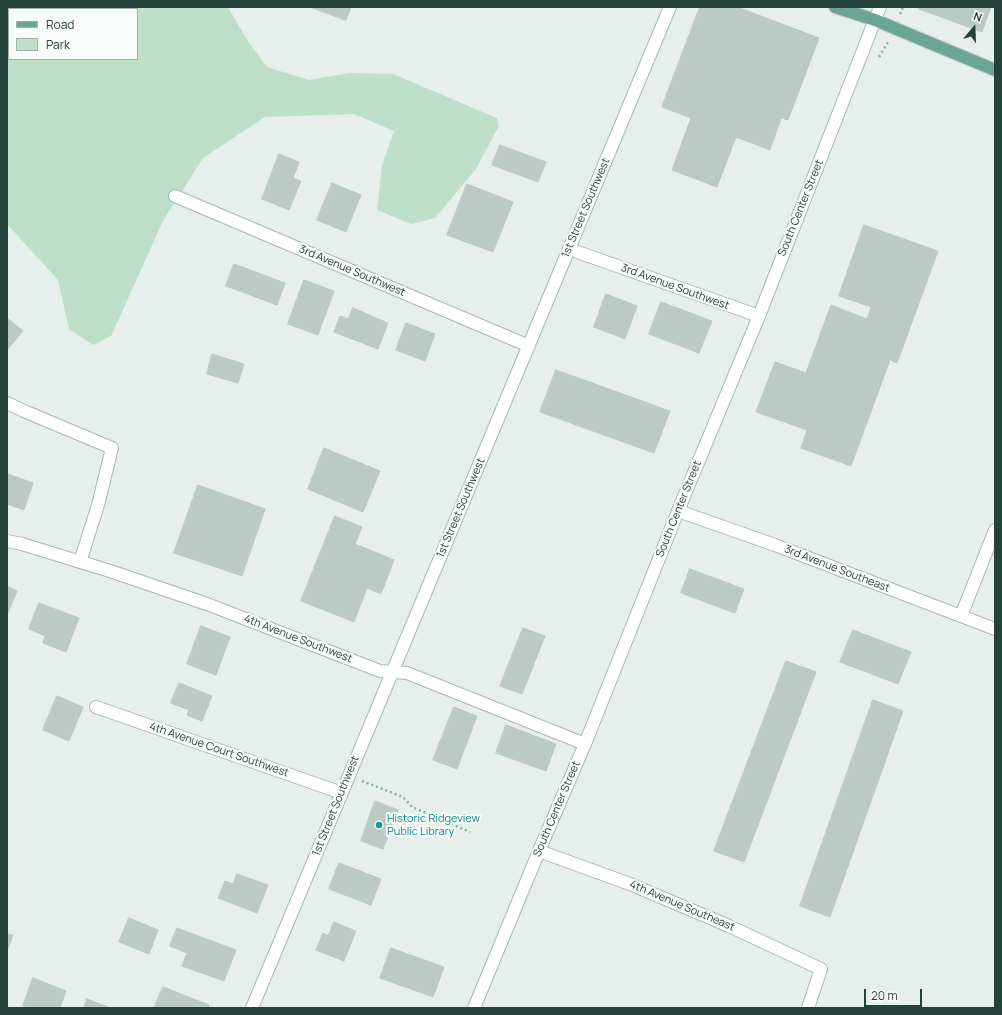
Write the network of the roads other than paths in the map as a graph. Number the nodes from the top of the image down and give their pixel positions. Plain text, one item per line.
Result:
1 (670, 7) edge
2 (835, 7) edge
3 (880, 7) edge
4 (875, 20) junction
5 (995, 70) edge
6 (175, 196) dead end
7 (569, 249) junction
8 (759, 316) junction
9 (529, 346) junction
10 (7, 403) edge
11 (678, 511) junction
12 (995, 530) edge
13 (7, 542) edge
14 (80, 562) junction
15 (961, 616) junction
16 (995, 629) edge
17 (393, 671) junction
18 (96, 707) dead end
19 (585, 744) junction
20 (342, 793) junction
21 (539, 851) junction
22 (252, 1008) edge
23 (474, 1008) edge
24 (808, 1008) edge

1 - 7 street, 1st Street Southwest
2 - 4 main road
3 - 4 street, South Center Street
4 - 5 main road
4 - 8 street, South Center Street
6 - 9 street, 3rd Avenue Southwest
7 - 8 street, 3rd Avenue Southwest
7 - 9 street, 1st Street Southwest
8 - 11 street, South Center Street
9 - 17 street, 1st Street Southwest
10 - 14 street
11 - 15 street, 3rd Avenue Southeast
11 - 19 street, South Center Street
12 - 15 street
13 - 14 street, 4th Avenue Southwest
14 - 17 street, 4th Avenue Southwest
15 - 16 street, 3rd Avenue Southeast
17 - 19 street, 4th Avenue Southwest
17 - 20 street, 1st Street Southwest
18 - 20 street, 4th Avenue Court Southwest
19 - 21 street, South Center Street
20 - 22 street, 1st Street Southwest
21 - 23 street, South Center Street
21 - 24 street, 4th Avenue Southeast

